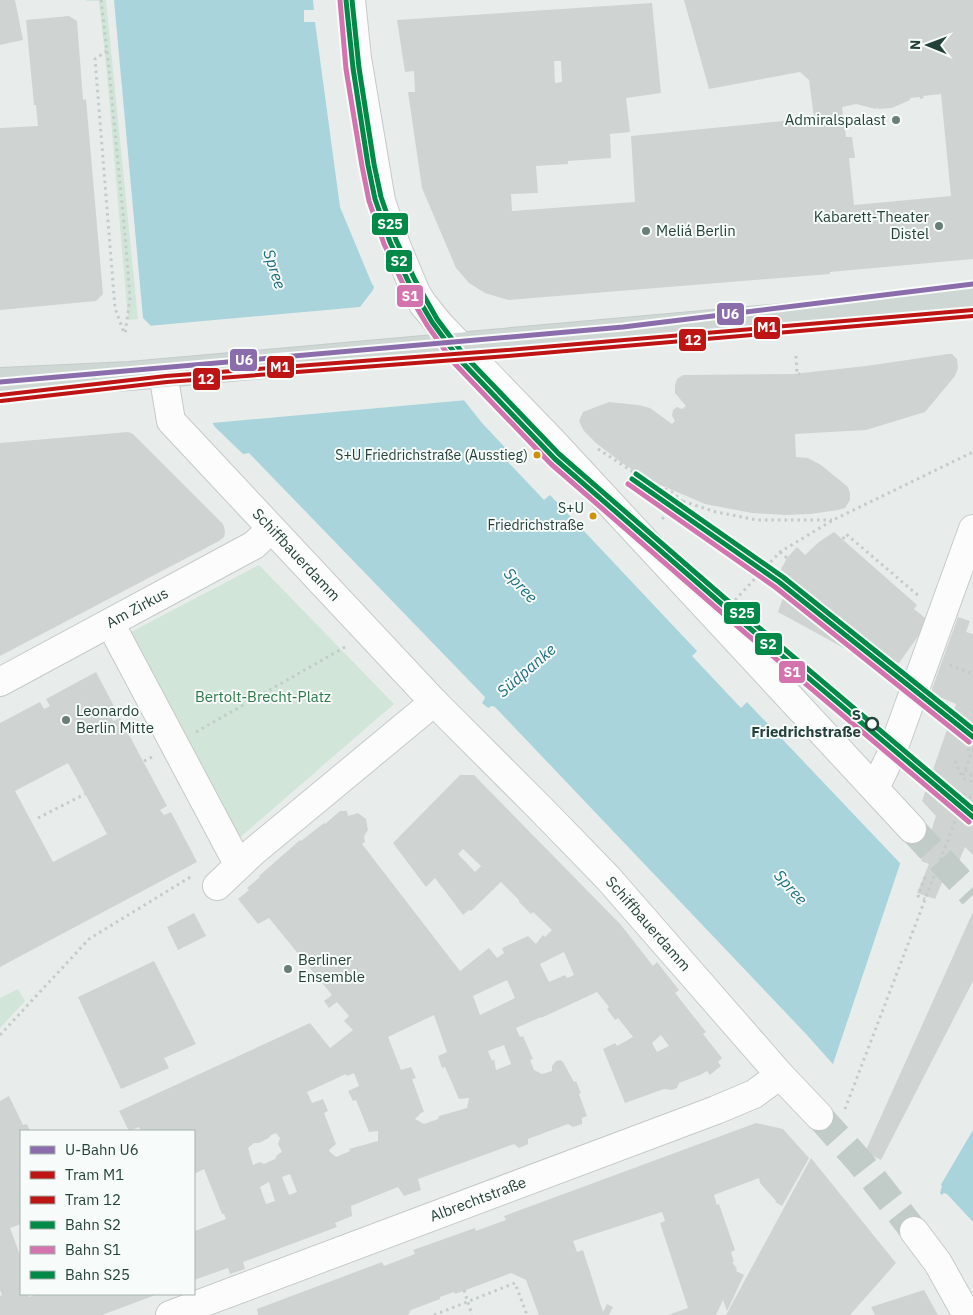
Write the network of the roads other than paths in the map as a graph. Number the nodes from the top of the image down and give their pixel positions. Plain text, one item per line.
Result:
1 (351, 0) edge
2 (973, 301) edge
3 (450, 347) junction
4 (163, 373) junction
5 (130, 376) junction
6 (0, 382) edge
7 (0, 395) edge
8 (271, 529) junction
9 (973, 529) edge
10 (98, 629) junction
11 (0, 682) edge
12 (434, 702) junction
13 (875, 788) junction
14 (912, 829) tunnel mouth
15 (238, 864) junction
16 (207, 879) road end
17 (780, 1075) junction
18 (832, 1113) tunnel mouth
19 (914, 1231) tunnel mouth
20 (225, 1305) edge
21 (170, 1315) edge
22 (967, 1315) edge

1 - 3 street
2 - 3 main road
3 - 4 main road
3 - 13 street
4 - 5 main road
4 - 8 street, Schiffbauerdamm
5 - 6 main road
5 - 7 main road
8 - 10 street, Am Zirkus
8 - 12 street, Schiffbauerdamm
9 - 13 street
10 - 11 street, Am Zirkus
10 - 15 street
12 - 15 street
12 - 17 street, Schiffbauerdamm
13 - 14 street
15 - 16 street
17 - 18 street, Schiffbauerdamm
17 - 20 street, Albrechtstraße
19 - 22 street
20 - 21 street, Albrechtstraße

